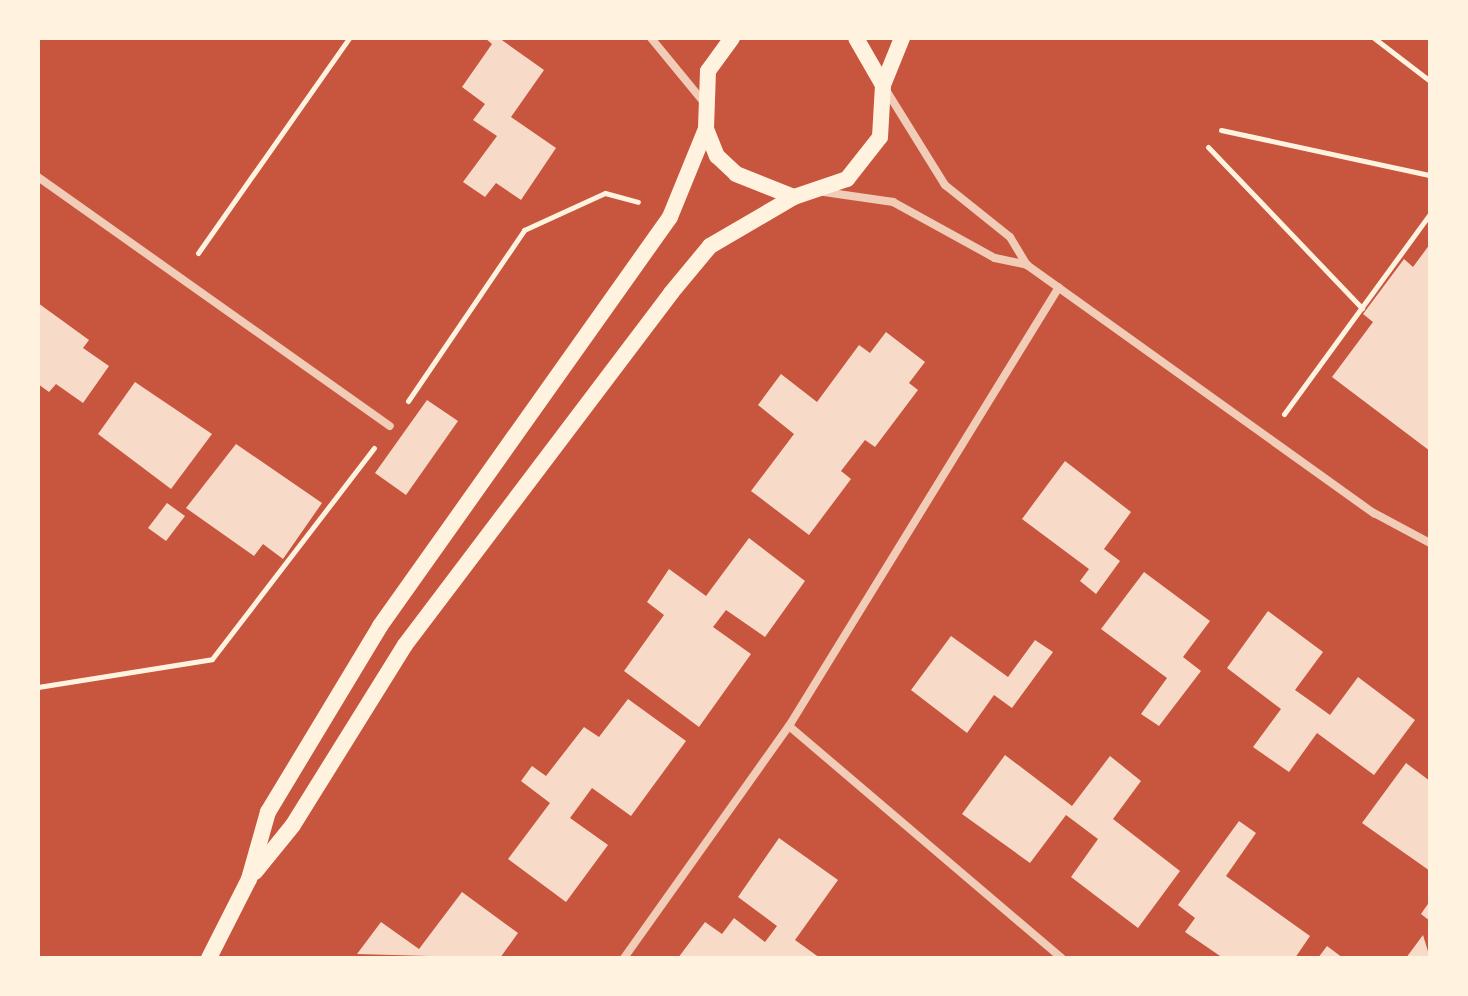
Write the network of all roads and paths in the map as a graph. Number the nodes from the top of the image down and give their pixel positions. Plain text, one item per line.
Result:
1 (349, 38) edge
2 (651, 38) edge
3 (732, 38) edge
4 (856, 38) edge
5 (902, 38) edge
6 (1374, 38) edge
7 (1430, 81) edge
8 (883, 85) junction
9 (702, 100) junction
10 (706, 129) junction
11 (1221, 130) dead end
12 (1208, 147) dead end
13 (1430, 175) edge
14 (38, 177) edge
15 (824, 192) junction
16 (794, 197) junction
17 (645, 204) dead end
18 (1430, 214) edge
19 (1027, 265) junction
20 (180, 279) junction
21 (1059, 287) junction
22 (1362, 308) junction
23 (390, 426) junction
24 (1267, 437) junction
25 (1430, 543) edge
26 (38, 687) edge
27 (789, 726) junction
28 (249, 879) junction
29 (209, 958) edge
30 (624, 958) edge
31 (1062, 958) edge

1 - 20 path
2 - 9 street
3 - 9 main road
4 - 8 main road
5 - 8 main road
6 - 7 path
8 - 15 main road
8 - 19 street
9 - 10 main road
10 - 16 main road
10 - 28 main road
11 - 13 path
12 - 22 path
14 - 20 street
15 - 16 main road
15 - 19 street
16 - 28 main road
17 - 23 path
18 - 22 path
19 - 21 street
20 - 23 street
21 - 24 street
21 - 27 street
22 - 24 path
23 - 26 path
24 - 25 street
27 - 30 street
27 - 31 street
28 - 29 main road

